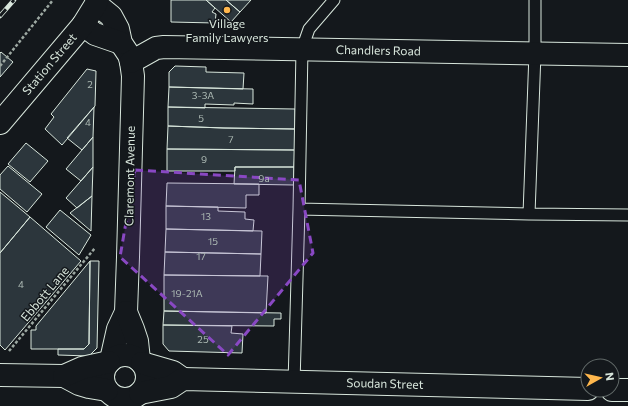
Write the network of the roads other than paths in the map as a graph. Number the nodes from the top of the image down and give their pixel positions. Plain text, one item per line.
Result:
1 (334, 0) edge
2 (535, 0) edge
3 (100, 1) edge
4 (83, 25) junction
5 (302, 49) junction
6 (126, 52) junction
7 (535, 54) junction
8 (628, 55) edge
9 (0, 123) edge
10 (299, 209) junction
11 (529, 214) junction
12 (628, 214) edge
13 (126, 312) junction
14 (110, 361) junction
15 (140, 362) junction
16 (0, 375) edge
17 (64, 376) junction
18 (183, 379) junction
19 (294, 383) junction
20 (580, 389) edge
21 (110, 397) edge
22 (138, 398) edge

1 - 5 lane
2 - 7 lane
3 - 4 street, Station Street
3 - 6 street, Claremont Avenue
4 - 6 street
4 - 9 street, Station Street
5 - 6 street, Chandlers Road
5 - 7 street, Chandlers Road
5 - 10 lane
6 - 13 street, Claremont Avenue
7 - 8 street, Chandlers Road
7 - 11 lane
10 - 11 lane
10 - 19 lane
11 - 12 lane
13 - 14 street, Claremont Avenue
13 - 15 street, Claremont Avenue
14 - 15 street
14 - 17 street
14 - 21 street
15 - 18 street, Soudan Street
15 - 22 street
16 - 17 street
17 - 21 street
18 - 19 street, Soudan Street
18 - 22 street, Soudan Street
19 - 20 street, Soudan Street
21 - 22 street

